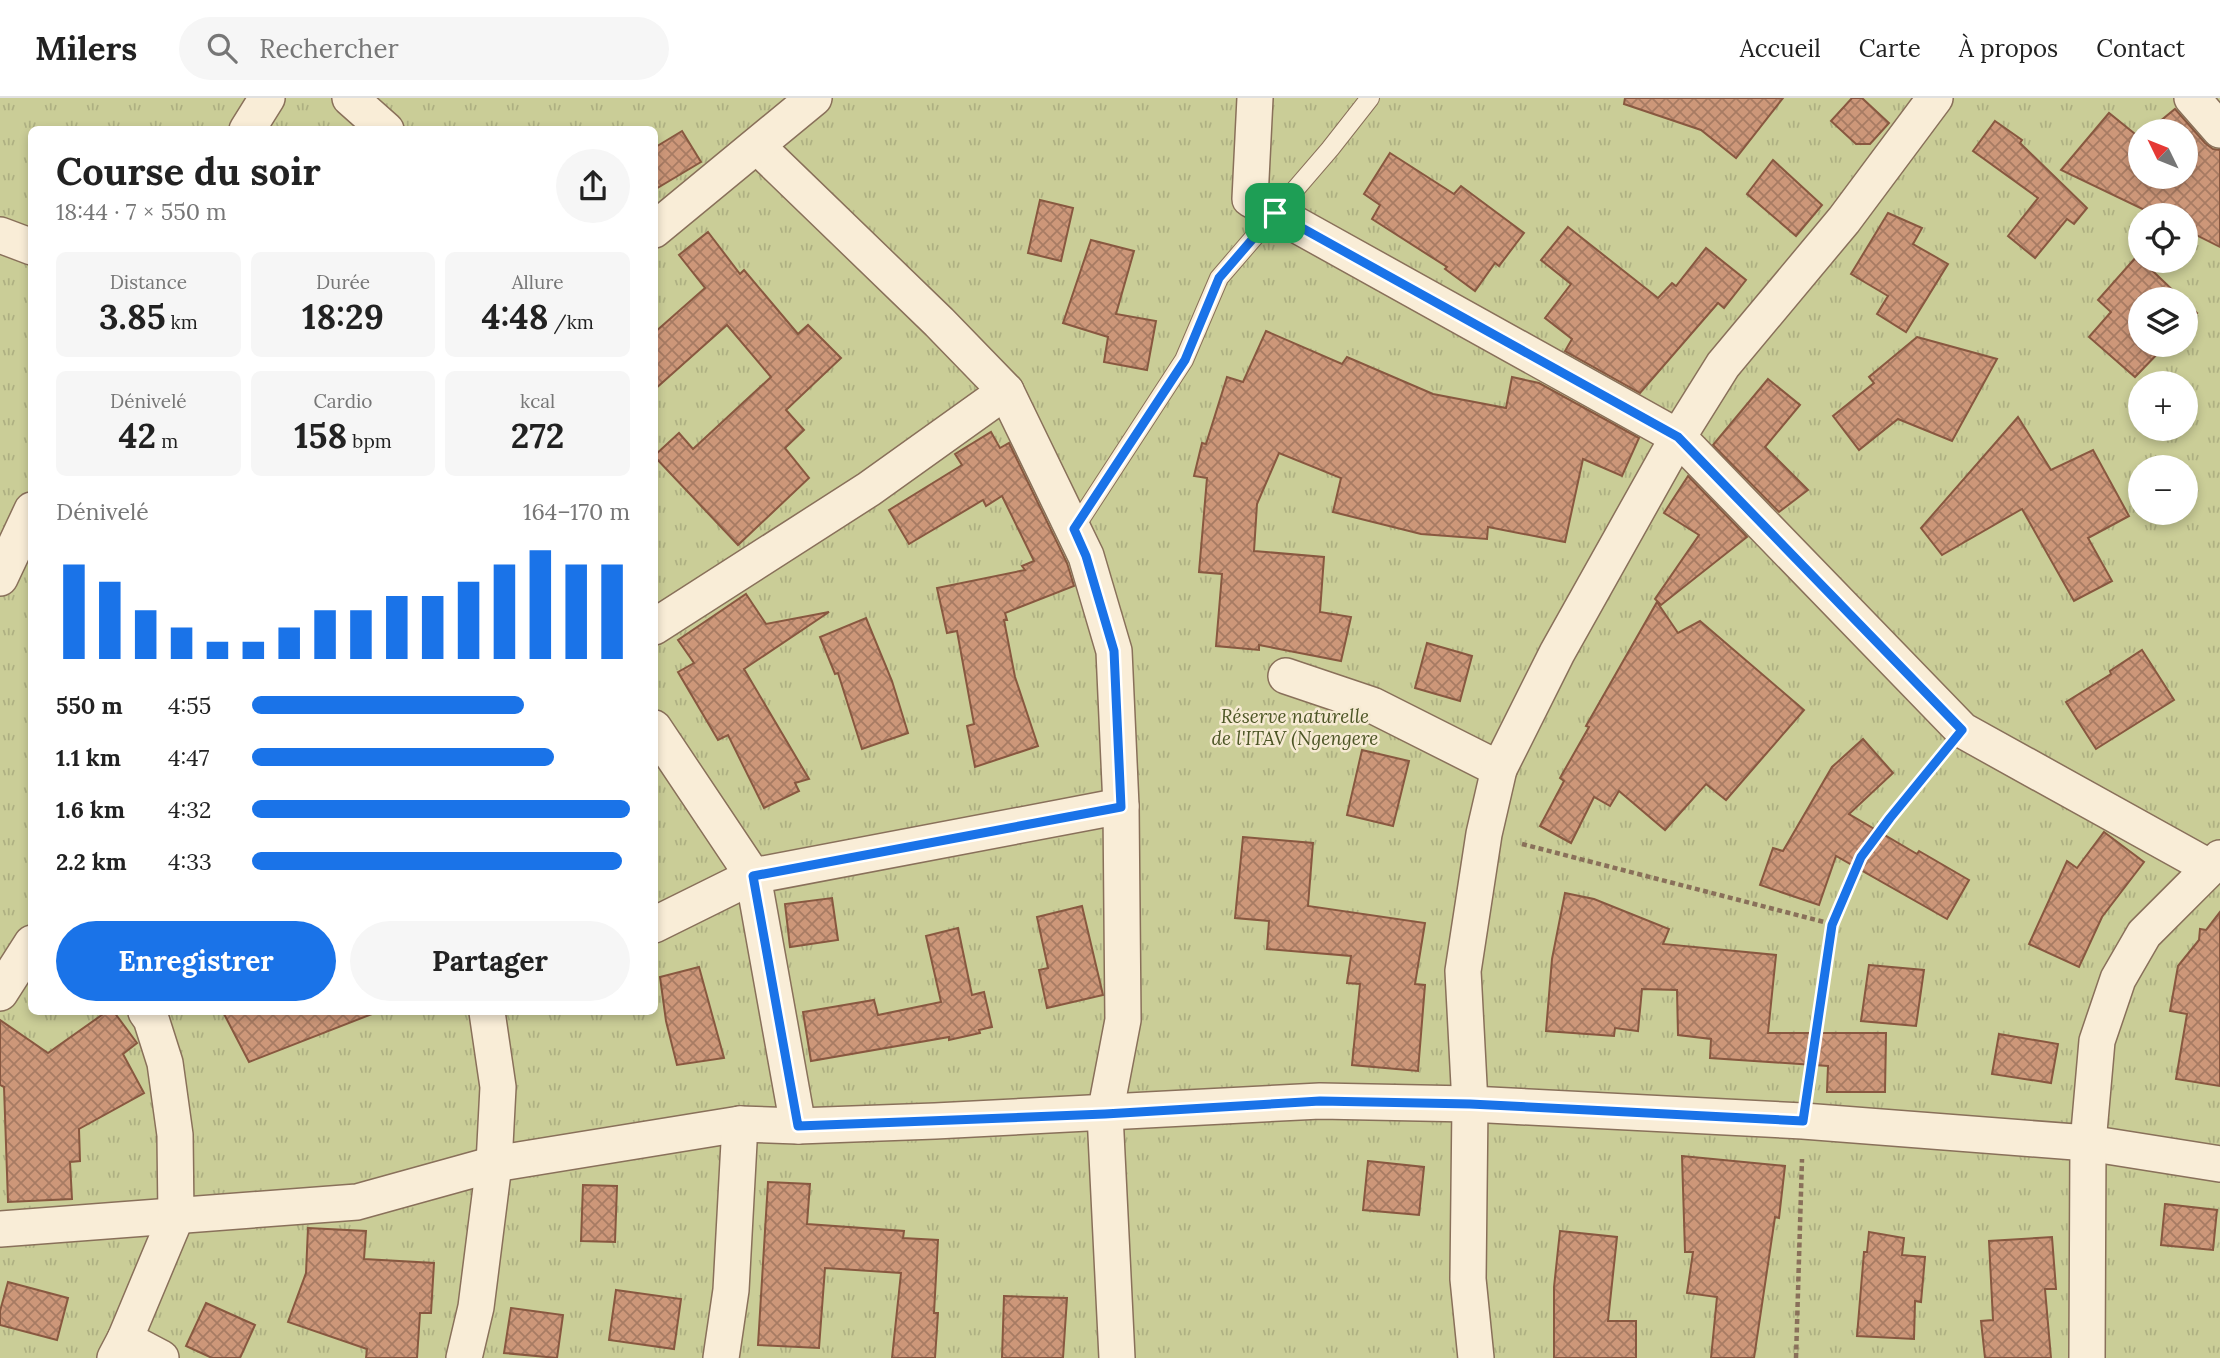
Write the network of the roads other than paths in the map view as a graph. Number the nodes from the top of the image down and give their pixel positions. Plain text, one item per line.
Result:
1 (267, 98) edge
2 (350, 98) edge
3 (814, 98) edge
4 (1255, 98) edge
5 (1370, 98) edge
6 (1935, 98) edge
7 (2192, 98) edge
8 (250, 126) edge
9 (382, 126) edge
10 (2220, 130) edge
11 (757, 146) junction
12 (1275, 213) junction
13 (658, 227) edge
14 (0, 235) edge
15 (28, 246) edge
16 (1006, 391) junction
17 (1678, 437) junction
18 (21, 524) edge
19 (1074, 529) junction
20 (0, 578) edge
21 (658, 624) edge
22 (1286, 676) dead end
23 (658, 734) edge
24 (1499, 769) junction
25 (1121, 807) junction
26 (2215, 863) edge
27 (753, 876) junction
28 (658, 923) edge
29 (28, 949) edge
30 (0, 993) edge
31 (148, 1015) edge
32 (487, 1015) edge
33 (1470, 1104) junction
34 (1105, 1114) junction
35 (740, 1124) junction
36 (798, 1126) junction
37 (2088, 1143) junction
38 (494, 1164) junction
39 (2220, 1164) edge
40 (176, 1217) junction
41 (0, 1229) edge
42 (120, 1349) edge
43 (161, 1358) edge
44 (464, 1358) edge
45 (721, 1358) edge
46 (1117, 1358) edge
47 (1476, 1358) edge
48 (2087, 1358) edge

1 - 8 street
2 - 9 street
3 - 11 street
4 - 12 street
5 - 12 lane
6 - 17 street
7 - 10 street
11 - 13 street
11 - 16 street
12 - 17 street
12 - 19 lane
14 - 15 street
16 - 19 street
16 - 21 street
17 - 24 street
17 - 26 street
18 - 20 street
19 - 25 street
22 - 24 street
23 - 27 street
24 - 33 street
25 - 27 street
25 - 34 street
26 - 37 street
27 - 28 street
27 - 36 street
29 - 30 street
31 - 40 street
32 - 38 street
33 - 34 street
33 - 37 street
33 - 47 street
34 - 36 street
34 - 46 street
35 - 36 street
35 - 38 street
35 - 45 street
37 - 39 street
37 - 48 street
38 - 40 street
38 - 44 street
40 - 41 street
40 - 42 street
42 - 43 street

